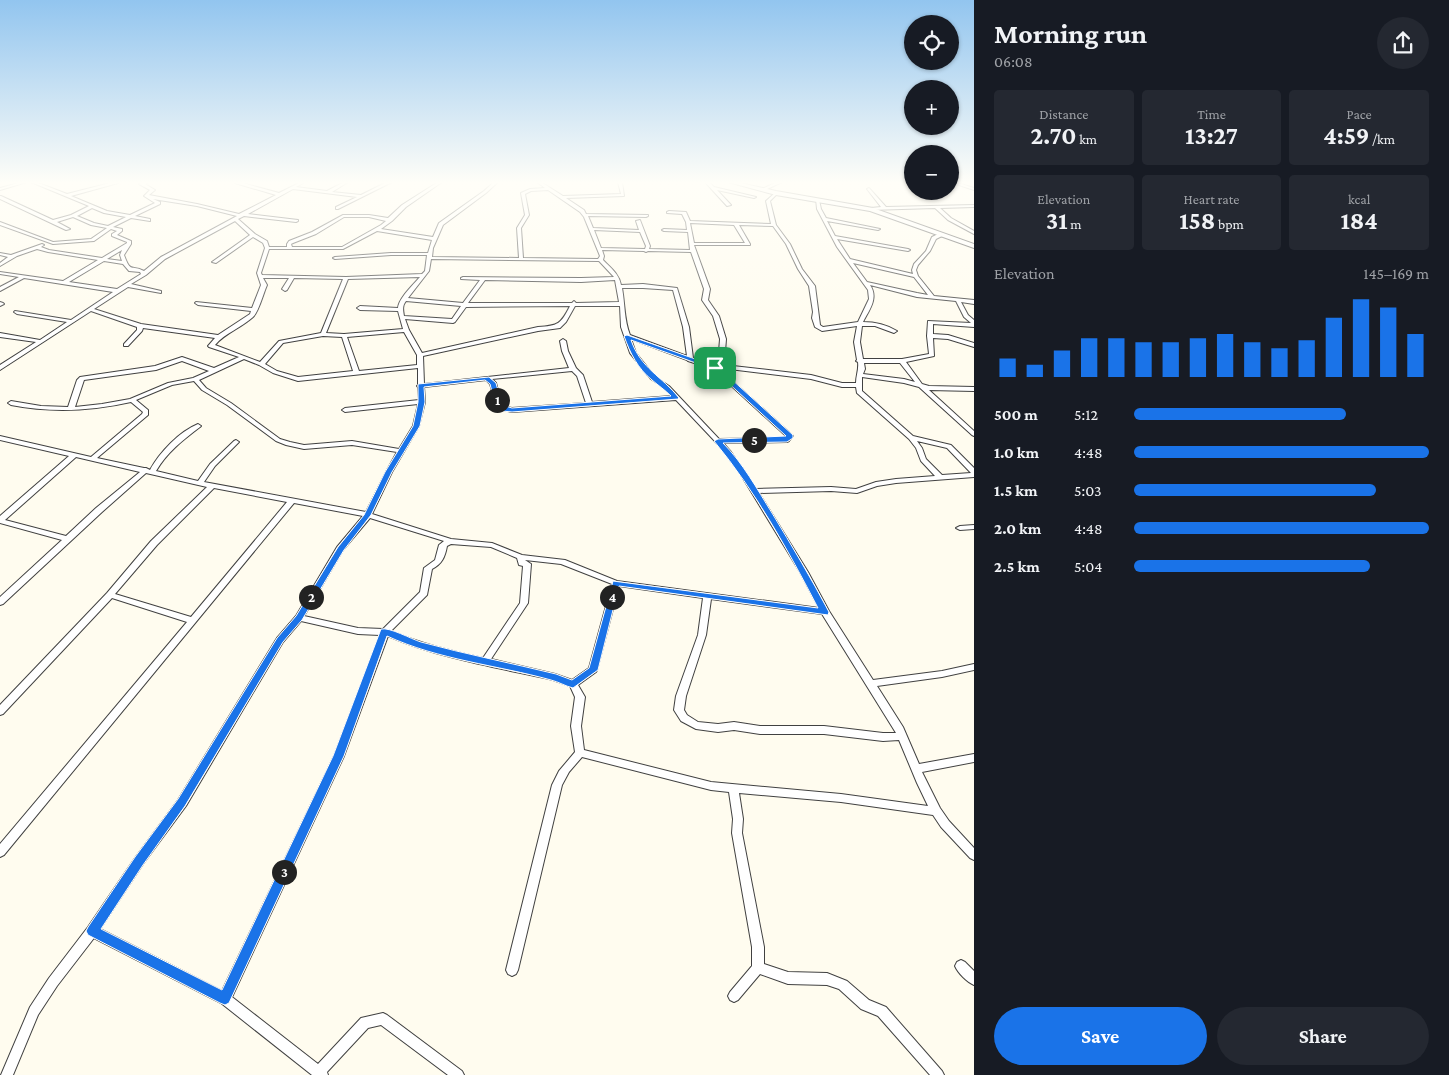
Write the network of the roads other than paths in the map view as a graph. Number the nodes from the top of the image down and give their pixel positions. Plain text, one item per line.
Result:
1 (25, 232) edge
2 (104, 232) edge
3 (118, 232) edge
4 (212, 232) edge
5 (315, 232) edge
6 (373, 232) edge
7 (392, 232) edge
8 (437, 232) edge
9 (519, 232) edge
10 (592, 232) edge
11 (642, 232) edge
12 (690, 232) edge
13 (741, 232) edge
14 (779, 232) edge
15 (832, 232) edge
16 (933, 232) edge
17 (253, 234) joint
18 (940, 235) junction
19 (834, 237) junction
20 (434, 238) junction
21 (50, 242) junction
22 (974, 242) edge
23 (965, 243) junction
24 (128, 244) junction
25 (693, 244) junction
26 (974, 246) edge
27 (37, 247) junction
28 (267, 248) junction
29 (290, 248) junction
30 (599, 249) junction
31 (908, 250) dead end
32 (646, 251) junction
33 (694, 251) junction
34 (0, 254) edge
35 (430, 256) junction
36 (13, 257) junction
37 (335, 258) dead end
38 (521, 259) junction
39 (102, 260) junction
40 (600, 260) junction
41 (848, 260) junction
42 (124, 262) junction
43 (214, 262) dead end
44 (0, 265) edge
45 (0, 273) edge
46 (144, 274) junction
47 (424, 274) junction
48 (260, 276) junction
49 (293, 276) junction
50 (916, 276) junction
51 (23, 277) junction
52 (346, 278) junction
53 (463, 278) dead end
54 (617, 278) junction
55 (483, 279) junction
56 (64, 283) junction
57 (867, 283) junction
58 (127, 285) junction
59 (619, 287) junction
60 (0, 289) edge
61 (285, 289) dead end
62 (117, 291) junction
63 (159, 292) dead end
64 (932, 296) junction
65 (404, 300) junction
66 (958, 301) junction
67 (974, 302) edge
68 (198, 303) dead end
69 (574, 304) junction
70 (622, 304) junction
71 (463, 305) junction
72 (360, 308) dead end
73 (90, 309) junction
74 (255, 310) junction
75 (18, 312) dead end
76 (401, 313) junction
77 (70, 322) junction
78 (860, 324) junction
79 (974, 324) edge
80 (140, 326) junction
81 (406, 330) junction
82 (894, 331) dead end
83 (323, 334) junction
84 (0, 335) edge
85 (344, 336) junction
86 (627, 336) junction
87 (930, 336) junction
88 (219, 338) junction
89 (39, 341) junction
90 (563, 341) dead end
91 (974, 345) edge
92 (126, 346) dead end
93 (420, 355) junction
94 (244, 358) junction
95 (690, 360) junction
96 (859, 361) junction
97 (902, 361) junction
98 (261, 364) junction
99 (420, 366) junction
100 (718, 367) junction
101 (0, 368) edge
102 (573, 369) junction
103 (215, 371) junction
104 (356, 372) junction
105 (859, 375) junction
106 (487, 378) junction
107 (195, 379) junction
108 (920, 384) junction
109 (858, 385) junction
110 (420, 386) junction
111 (974, 389) edge
112 (676, 398) junction
113 (132, 400) junction
114 (422, 402) junction
115 (11, 403) dead end
116 (590, 404) junction
117 (71, 408) junction
118 (346, 410) dead end
119 (198, 426) dead end
120 (974, 434) edge
121 (0, 438) edge
122 (912, 438) junction
123 (718, 441) junction
124 (236, 442) dead end
125 (402, 451) junction
126 (74, 455) junction
127 (92, 459) junction
128 (150, 471) junction
129 (974, 473) edge
130 (940, 477) junction
131 (201, 482) junction
132 (212, 486) junction
133 (755, 491) junction
134 (294, 500) junction
135 (368, 515) junction
136 (0, 521) edge
137 (974, 527) edge
138 (960, 528) dead end
139 (68, 539) junction
140 (450, 541) junction
141 (521, 556) junction
142 (616, 583) junction
143 (110, 595) junction
144 (706, 597) junction
145 (0, 602) edge
146 (825, 612) junction
147 (299, 618) junction
148 (193, 621) junction
149 (385, 632) junction
150 (486, 660) junction
151 (974, 667) edge
152 (573, 684) junction
153 (870, 684) junction
154 (0, 711) edge
155 (903, 736) junction
156 (580, 753) junction
157 (974, 758) edge
158 (916, 769) junction
159 (733, 788) junction
160 (936, 811) junction
161 (0, 852) edge
162 (974, 855) edge
163 (92, 931) junction
164 (961, 966) dead end
165 (758, 968) junction
166 (512, 970) dead end
167 (974, 979) edge
168 (734, 996) dead end
169 (225, 999) junction
170 (320, 1074) edge
171 (7, 1075) edge
172 (458, 1075) edge
173 (938, 1075) edge

1 - 21 street
2 - 21 street
3 - 24 street
4 - 46 street
5 - 29 street
6 - 29 street
7 - 20 street
8 - 20 street
9 - 38 street
10 - 30 street
11 - 32 street
12 - 25 street
13 - 25 street
14 - 78 street
15 - 19 street
16 - 18 street
17 - 28 street
17 - 43 street
18 - 23 street
18 - 50 street
19 - 31 street
19 - 41 street
20 - 35 street
21 - 27 street
22 - 23 street
23 - 26 street
24 - 39 street
24 - 42 street
25 - 33 street
27 - 36 street
27 - 39 street
28 - 29 street
28 - 48 street
30 - 32 street
30 - 40 street
32 - 33 street
33 - 100 street
34 - 36 street
35 - 37 street
35 - 38 street
35 - 47 street
36 - 44 street
38 - 40 street
39 - 42 street
39 - 56 street
40 - 54 street
41 - 50 street
41 - 57 street
42 - 46 street
45 - 51 street
46 - 58 street
47 - 52 street
47 - 65 street
48 - 49 street
48 - 74 street
49 - 52 street
49 - 61 street
50 - 64 street
51 - 56 street
51 - 60 street
52 - 83 street
53 - 55 street
54 - 55 street
54 - 59 street
55 - 71 street
56 - 62 street
57 - 64 street
57 - 78 street
58 - 62 street
58 - 63 street
59 - 70 street
59 - 95 street
62 - 73 street
64 - 66 street
65 - 71 street
65 - 76 street
66 - 67 street
66 - 79 street
68 - 74 street
69 - 70 street
69 - 71 street
69 - 93 street
70 - 86 street
71 - 76 street
72 - 76 street
73 - 77 street
73 - 80 street
74 - 88 street
75 - 77 street
76 - 81 street
77 - 89 street
78 - 82 street
78 - 96 street
79 - 87 street
80 - 88 street
80 - 92 street
81 - 85 street
81 - 93 street
83 - 85 street
83 - 98 street
84 - 89 street
85 - 104 street
86 - 95 street
86 - 112 street
87 - 91 street
87 - 97 street
88 - 94 street
89 - 101 street
90 - 102 street
93 - 99 street
94 - 98 street
94 - 103 street
95 - 100 street
96 - 97 street
96 - 105 street
97 - 108 street
98 - 104 street
99 - 104 street
99 - 110 street
100 - 109 street
100 - 123 street
102 - 106 street
102 - 116 street
103 - 107 street
103 - 117 street
105 - 108 street
105 - 109 street
106 - 110 street
106 - 116 street
107 - 113 street
107 - 125 street
108 - 111 street
108 - 120 street
109 - 122 street
110 - 114 street
112 - 116 street
112 - 123 street
113 - 117 street
113 - 127 street
114 - 118 street
114 - 125 street
115 - 117 street
119 - 128 street
121 - 126 street
122 - 129 street
122 - 130 street
123 - 133 street
124 - 131 street
125 - 135 street
126 - 127 street
126 - 136 street
127 - 128 street
128 - 131 street
128 - 139 street
129 - 130 street
130 - 133 street
131 - 132 street
132 - 134 street
132 - 143 street
133 - 146 street
134 - 135 street
134 - 148 street
135 - 140 street
135 - 147 street
136 - 139 street
137 - 138 street
139 - 145 street
140 - 141 street
140 - 149 street
141 - 142 street
141 - 150 street
142 - 144 street
142 - 152 street
143 - 148 street
143 - 154 street
144 - 146 street
144 - 155 street
146 - 153 street
147 - 149 street
147 - 163 street
148 - 161 street
149 - 150 street
149 - 169 street
150 - 152 street
151 - 153 street
152 - 156 street
153 - 155 street
155 - 158 street
156 - 159 street
156 - 166 street
157 - 158 street
158 - 160 street
159 - 160 street
159 - 165 street
160 - 162 street
163 - 169 street
163 - 171 street
164 - 167 street
165 - 168 street
165 - 173 street
169 - 170 street
170 - 172 street

